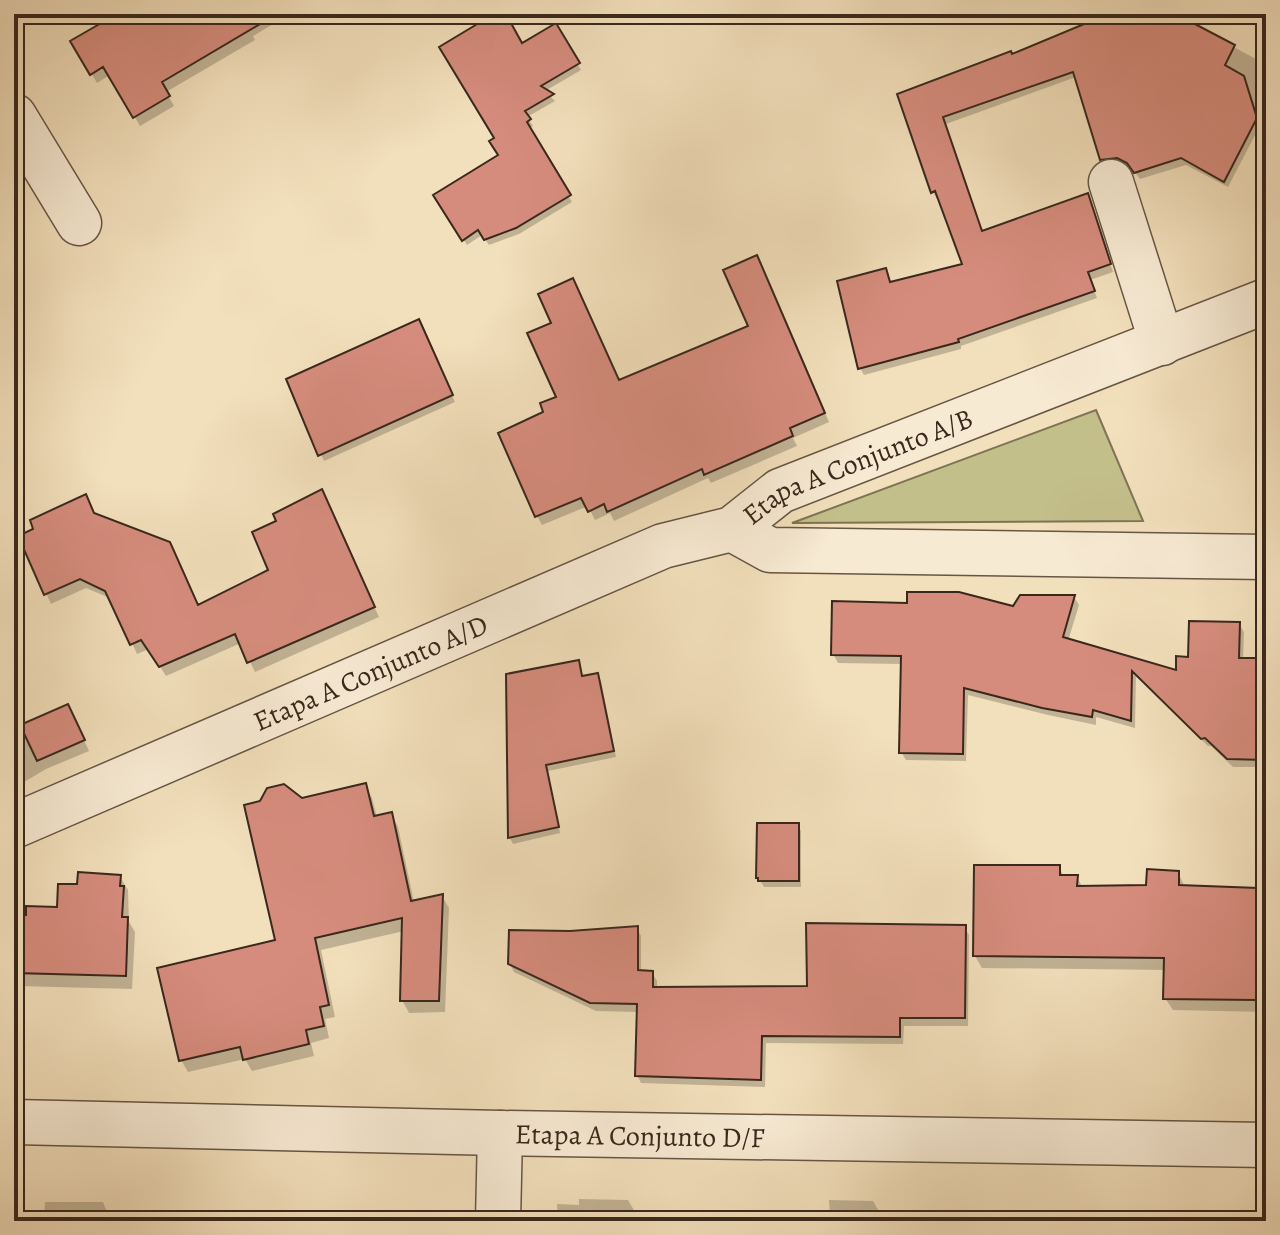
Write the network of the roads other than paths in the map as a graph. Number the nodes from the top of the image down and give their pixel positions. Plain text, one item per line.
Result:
1 (14, 116) edge
2 (1111, 182) dead end
3 (79, 223) dead end
4 (1266, 301) edge
5 (1162, 343) junction
6 (732, 529) junction
7 (1266, 557) edge
8 (14, 826) edge
9 (14, 1122) edge
10 (500, 1133) junction
11 (1266, 1145) edge
12 (498, 1221) edge

1 - 3 street
2 - 5 street
4 - 5 street, Etapa A Conjunto A/B
5 - 6 street, Etapa A Conjunto A/B
6 - 7 street, Etapa A Conjunto A/B
6 - 8 street, Etapa A Conjunto A/D
9 - 10 street, Etapa A Conjunto D/F
10 - 11 street, Etapa A Conjunto D/F
10 - 12 street

